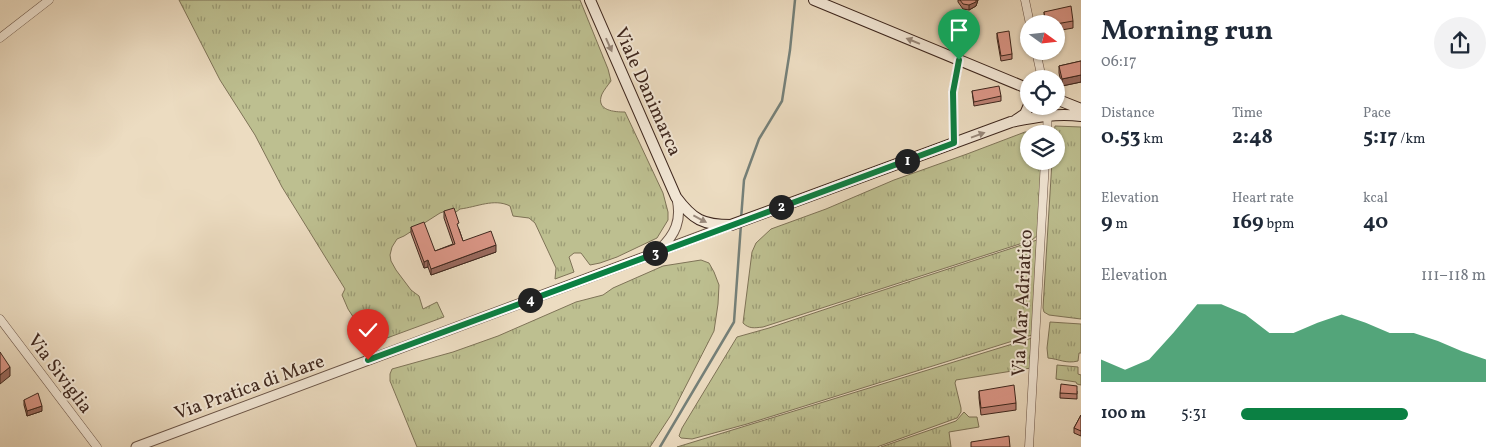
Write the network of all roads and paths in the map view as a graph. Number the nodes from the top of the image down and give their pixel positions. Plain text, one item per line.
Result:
1 (49, 0) edge
2 (590, 0) edge
3 (814, 0) edge
4 (1025, 0) edge
5 (1028, 15) edge
6 (0, 38) edge
7 (959, 60) junction
8 (1020, 85) edge
9 (1065, 103) edge
10 (1081, 109) edge
11 (1023, 115) edge
12 (1039, 115) edge
13 (1065, 115) edge
14 (1081, 116) edge
15 (1011, 122) junction
16 (954, 143) junction
17 (1044, 170) edge
18 (676, 197) junction
19 (731, 225) junction
20 (656, 253) junction
21 (0, 319) edge
22 (97, 447) edge
23 (136, 447) edge
24 (1029, 447) edge

1 - 6 street
2 -> 18 main road, Viale Danimarca
7 -> 3 main road
4 - 5 street
7 - 8 main road
7 - 16 street
9 - 10 main road
11 - 15 main road
12 - 15 main road, Via Pratica di Mare
13 - 14 main road, Via Pratica di Mare
16 -> 15 main road, Via Pratica di Mare
16 - 19 main road, Via Pratica di Mare
17 - 24 street, Via Mar Adriatico
18 -> 19 main road, Viale Danimarca
18 - 20 street, Viale Danimarca
19 - 20 street, Via Pratica di Mare
20 - 23 street, Via Pratica di Mare
21 - 22 street, Via Siviglia

